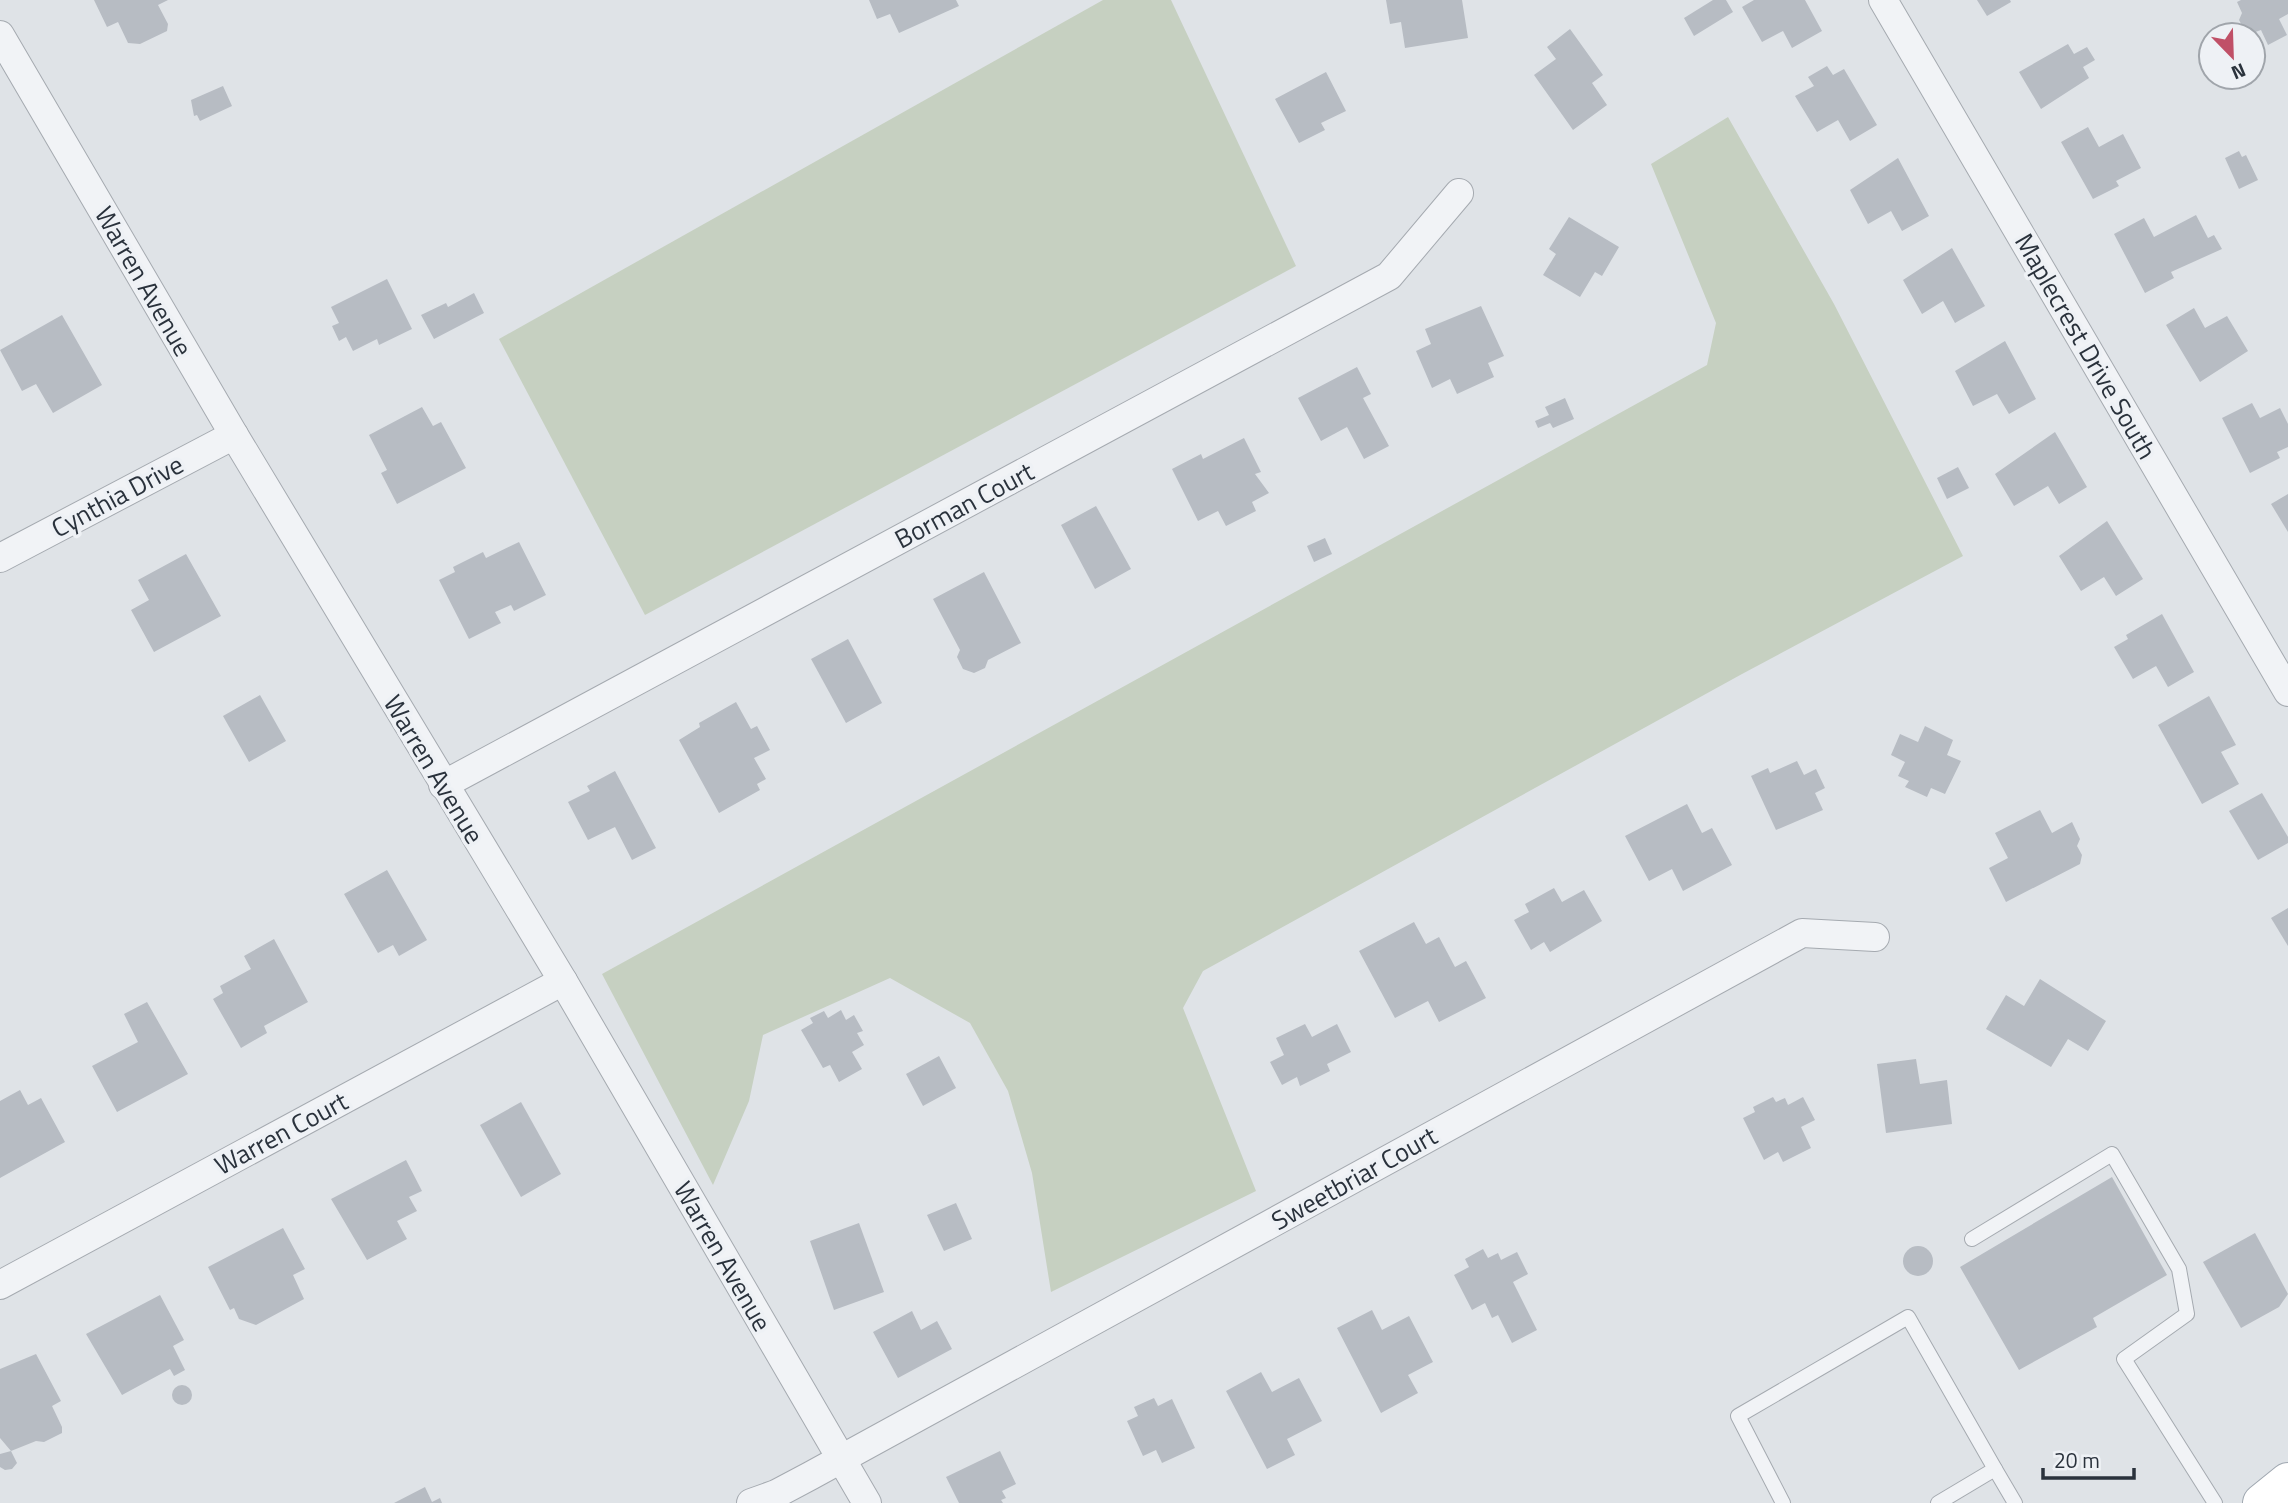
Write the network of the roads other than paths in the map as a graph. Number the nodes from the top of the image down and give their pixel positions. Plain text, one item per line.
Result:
1 (1883, 0) edge
2 (0, 35) edge
3 (1459, 193) dead end
4 (234, 435) junction
5 (0, 558) edge
6 (2288, 692) edge
7 (443, 785) junction
8 (1875, 937) dead end
9 (563, 981) junction
10 (1972, 1239) dead end
11 (0, 1285) edge
12 (842, 1459) junction
13 (1995, 1469) junction
14 (2288, 1482) edge
15 (1943, 1502) edge
16 (751, 1503) edge
17 (867, 1503) edge
18 (1783, 1503) edge
19 (2015, 1503) edge
20 (2216, 1503) edge
21 (2262, 1503) edge

1 - 6 street, Maplecrest Drive South
2 - 4 street, Warren Avenue
3 - 7 street, Borman Court
4 - 5 street, Cynthia Drive
4 - 7 street, Warren Avenue
7 - 9 street, Warren Avenue
8 - 12 street, Sweetbriar Court
9 - 11 street, Warren Court
9 - 12 street, Warren Avenue
10 - 20 lane
12 - 16 street, Sweetbriar Court
12 - 17 street, Warren Avenue
13 - 15 lane
13 - 18 lane
13 - 19 lane
14 - 21 main road

